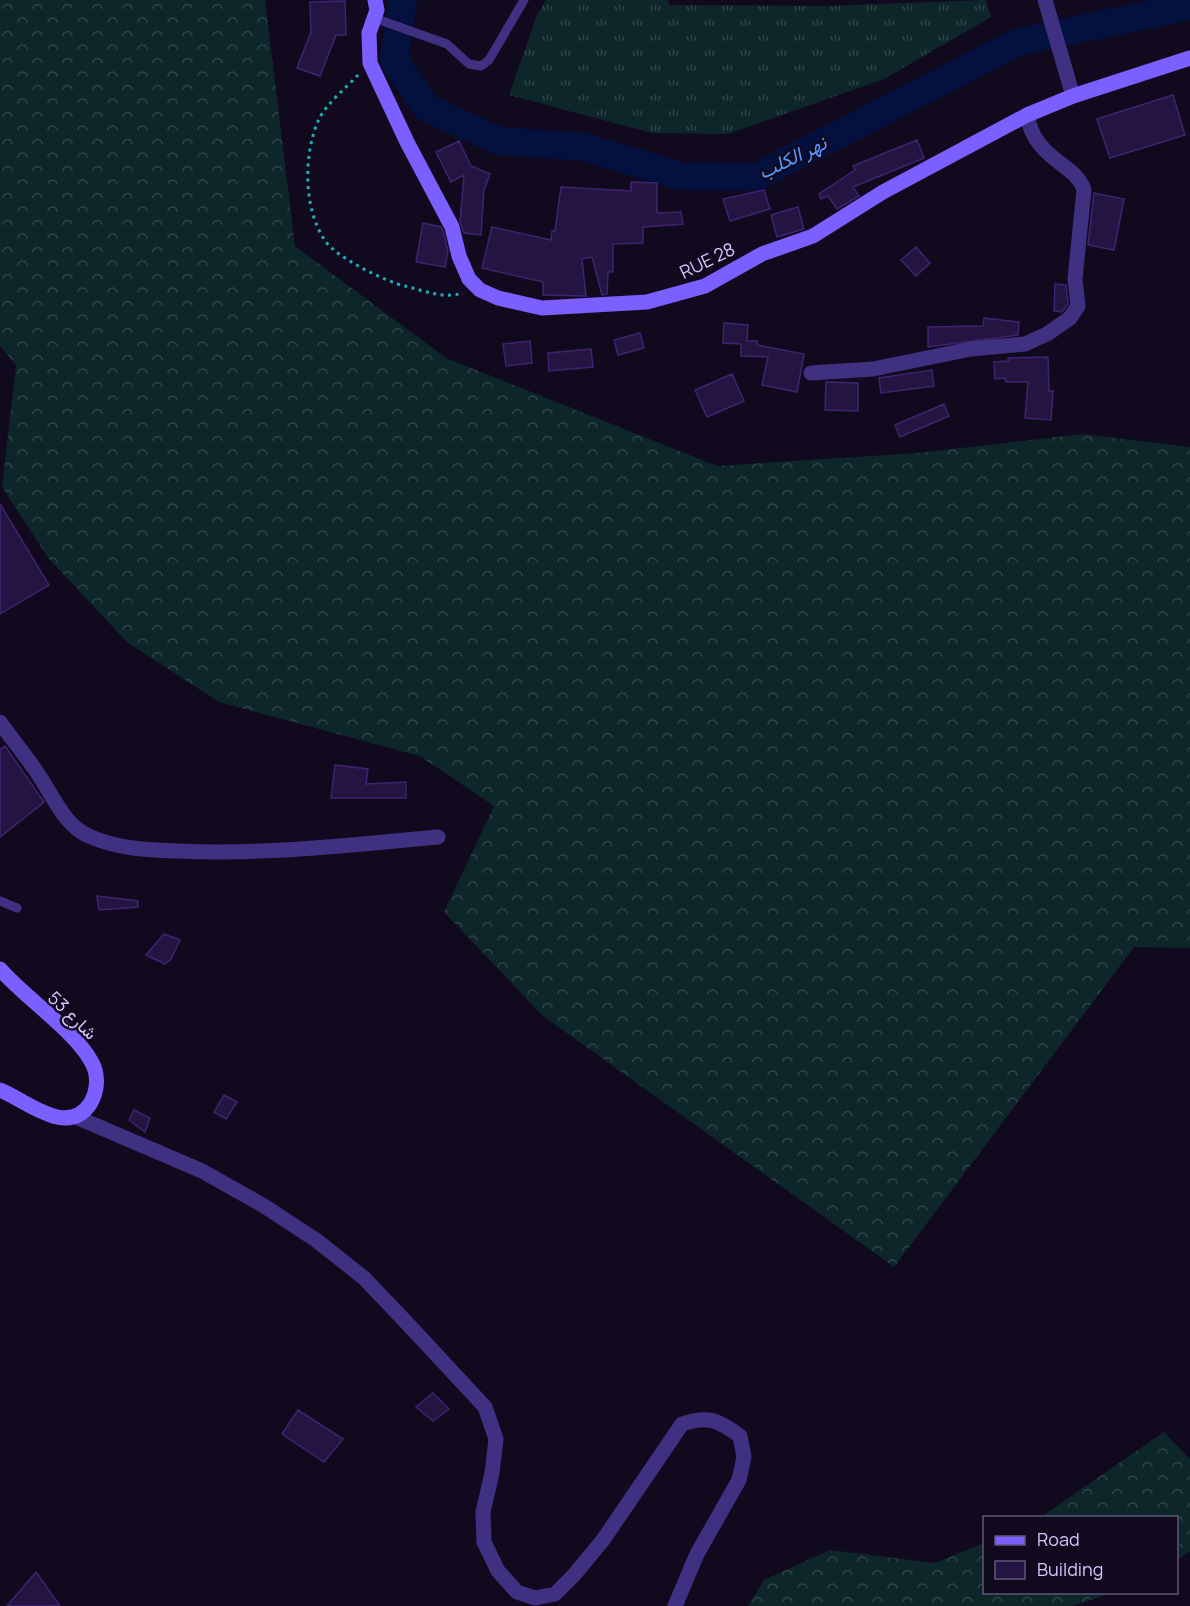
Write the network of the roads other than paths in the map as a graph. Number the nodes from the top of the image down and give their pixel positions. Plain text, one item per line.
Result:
1 (375, 0) edge
2 (524, 0) edge
3 (1046, 5) edge
4 (380, 21) junction
5 (1190, 58) edge
6 (1073, 96) junction
7 (1027, 115) junction
8 (811, 373) dead end
9 (0, 722) edge
10 (438, 837) dead end
11 (0, 901) edge
12 (17, 908) dead end
13 (0, 969) edge
14 (0, 1090) edge
15 (76, 1118) junction
16 (675, 1606) edge

1 - 4 street
2 - 4 lane
3 - 6 street
4 - 7 street, RUE 28
5 - 6 street, RUE 28
6 - 7 street, RUE 28
7 - 8 street
9 - 10 street
11 - 12 lane
13 - 15 street, شارع 53
14 - 15 street
15 - 16 street

